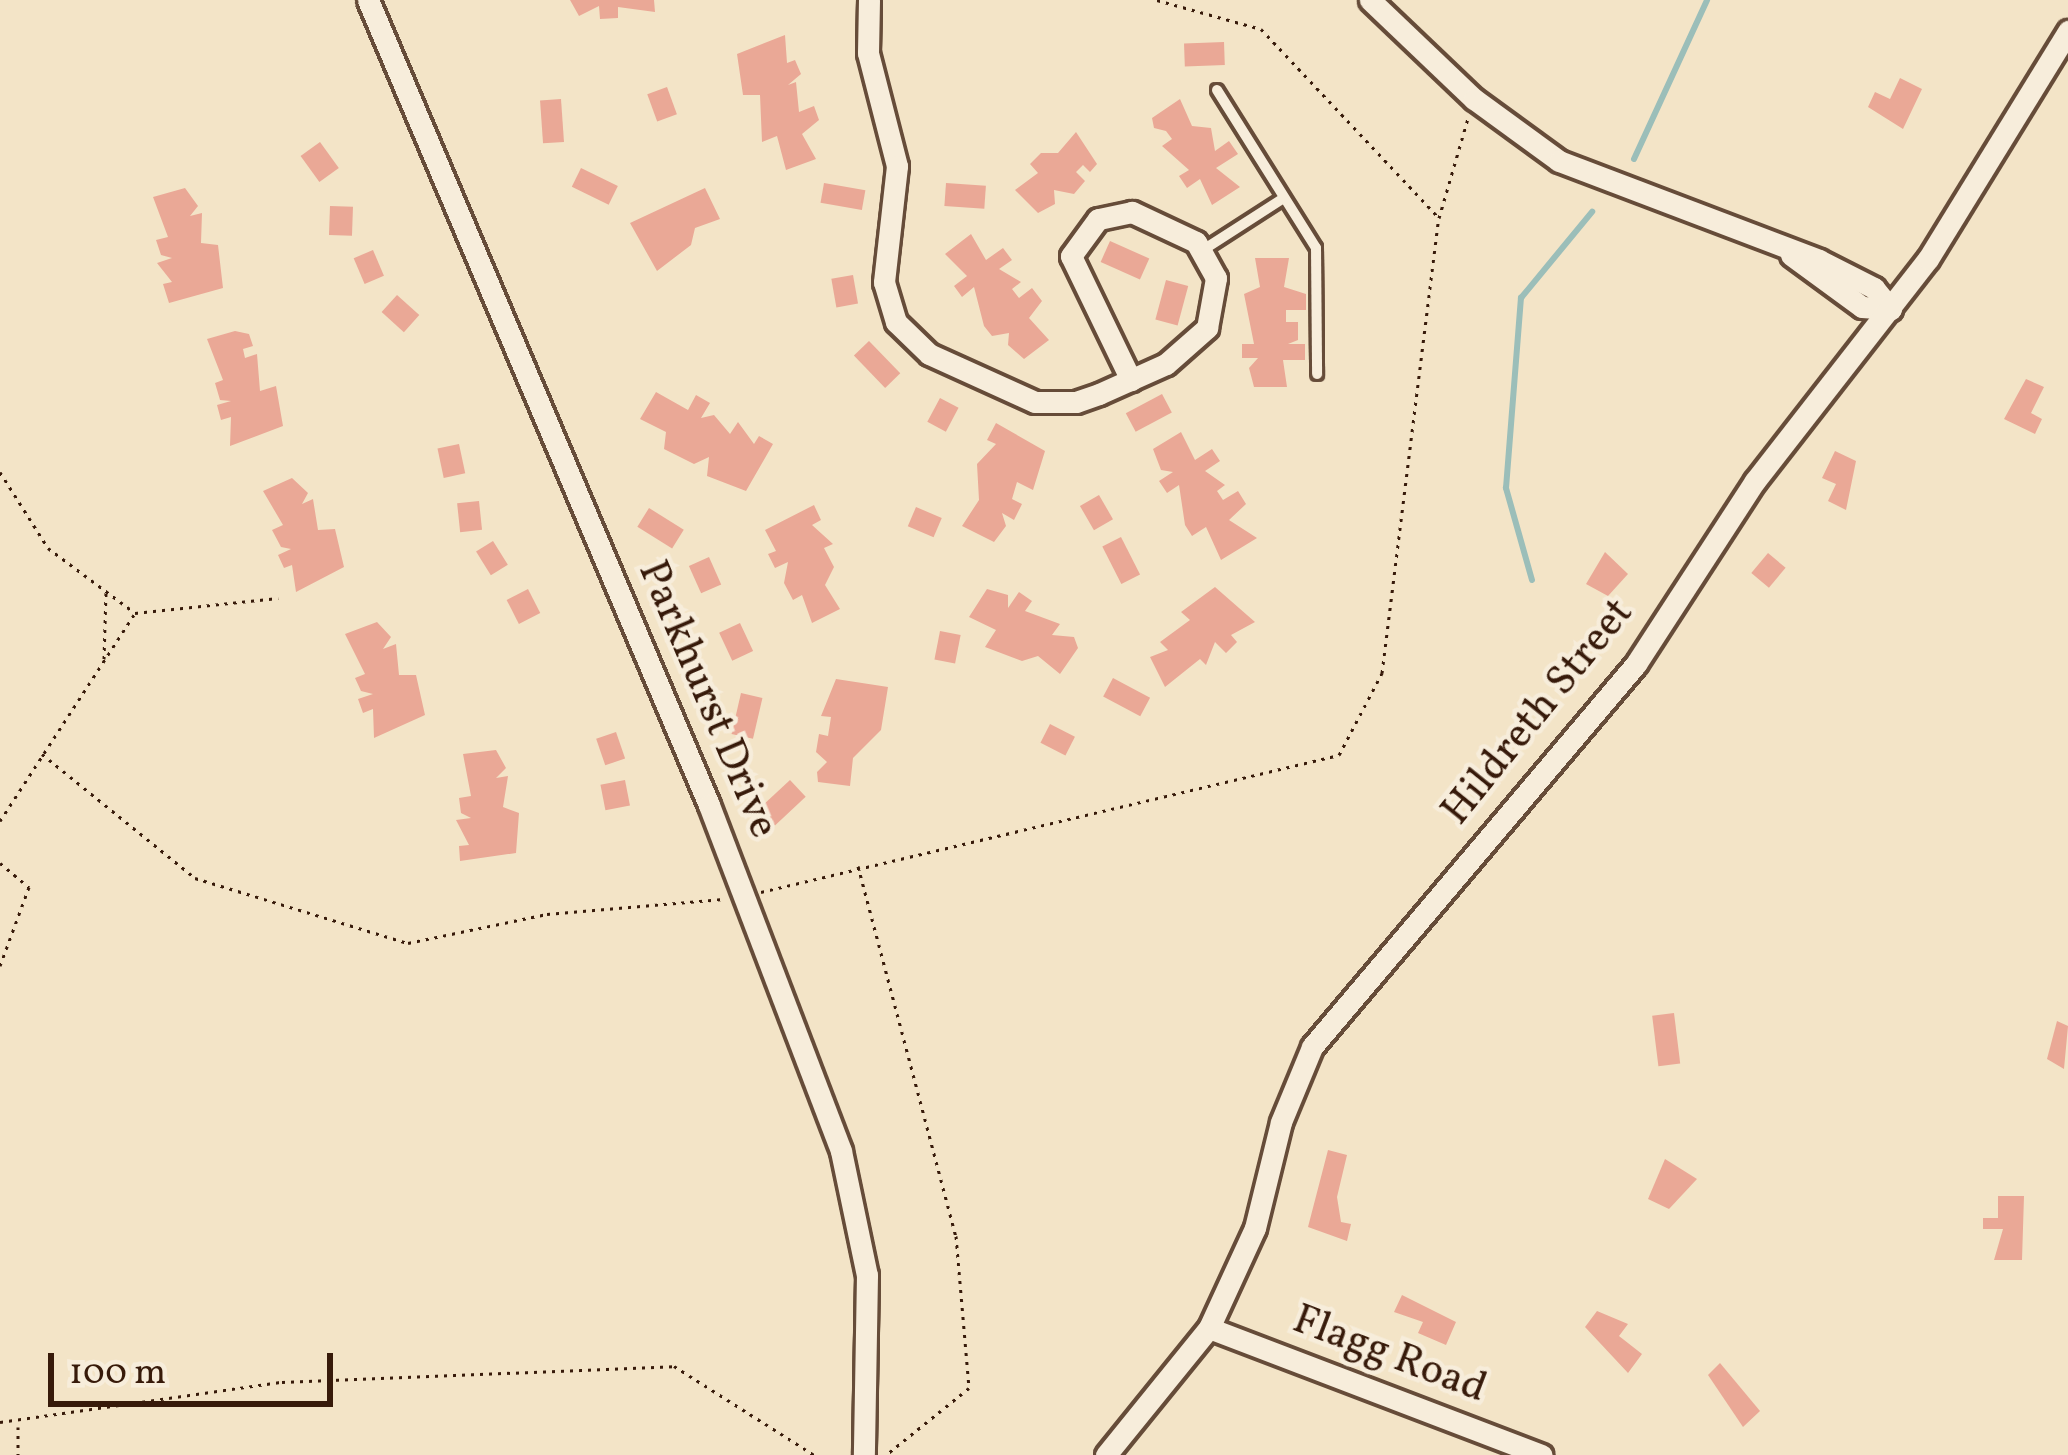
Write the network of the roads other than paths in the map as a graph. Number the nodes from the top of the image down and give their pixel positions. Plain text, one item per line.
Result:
1 (368, 0) edge
2 (869, 0) edge
3 (1370, 0) edge
4 (2068, 31) edge
5 (1217, 90) dead end
6 (1282, 199) junction
7 (1203, 250) junction
8 (1891, 309) junction
9 (1316, 374) dead end
10 (1131, 380) junction
11 (1209, 1328) junction
12 (1537, 1454) edge
13 (864, 1455) edge
14 (1106, 1455) edge

1 - 13 street, Parkhurst Drive
2 - 10 street
3 - 8 street
4 - 8 street, Hildreth Street
5 - 6 lane
6 - 7 lane
6 - 9 lane
7 - 10 street
7 - 10 street
8 - 11 street, Hildreth Street
11 - 12 street, Flagg Road
11 - 14 street, Hildreth Street

